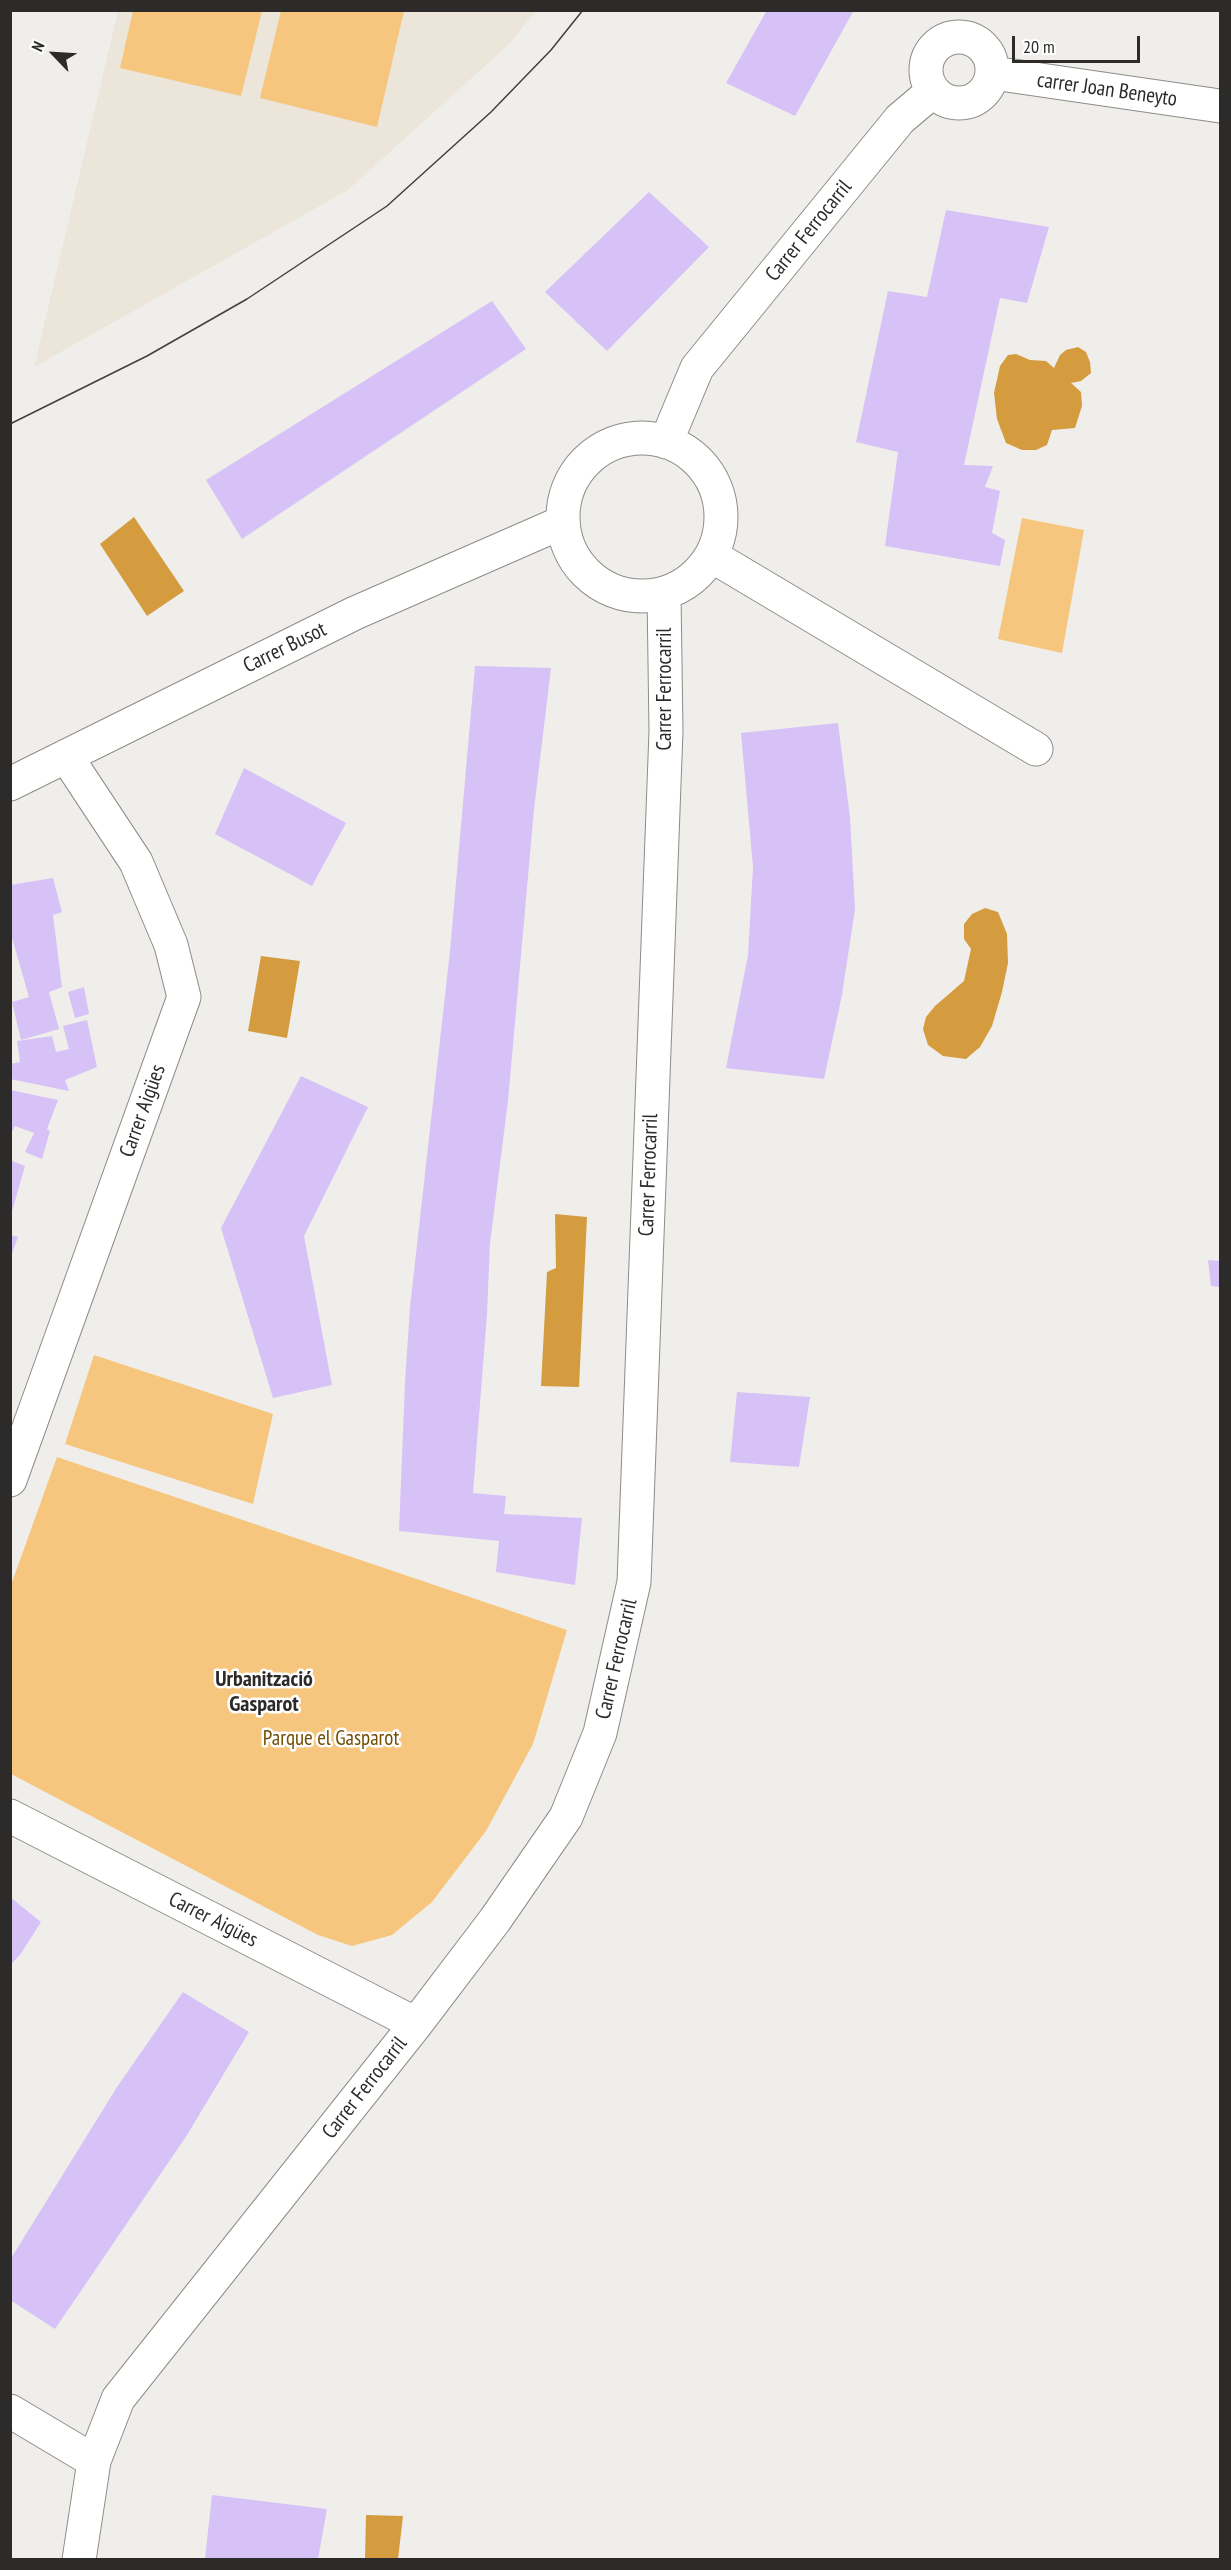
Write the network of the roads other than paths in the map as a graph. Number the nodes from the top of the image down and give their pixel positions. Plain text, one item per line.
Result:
1 (959, 23) edge
2 (993, 74) junction
3 (932, 92) junction
4 (1221, 106) edge
5 (666, 442) junction
6 (563, 522) junction
7 (712, 556) junction
8 (664, 594) junction
9 (1036, 749) dead end
10 (66, 756) junction
11 (10, 784) edge
12 (10, 1480) edge
13 (10, 1816) edge
14 (416, 2024) junction
15 (10, 2411) edge
16 (94, 2461) junction
17 (80, 2559) edge

1 - 2 street
1 - 3 street
2 - 3 street
2 - 4 street, carrer Joan Beneyto
3 - 5 street, Carrer Ferrocarril
5 - 6 street
5 - 7 street
6 - 8 street
6 - 10 street, Carrer Busot
7 - 8 street
7 - 9 street
8 - 14 street, Carrer Ferrocarril
10 - 11 street, Carrer Busot
10 - 12 street, Carrer Aigües
13 - 14 street, Carrer Aigües
14 - 16 street, Carrer Ferrocarril
15 - 16 street
16 - 17 street, Carrer Ferrocarril

